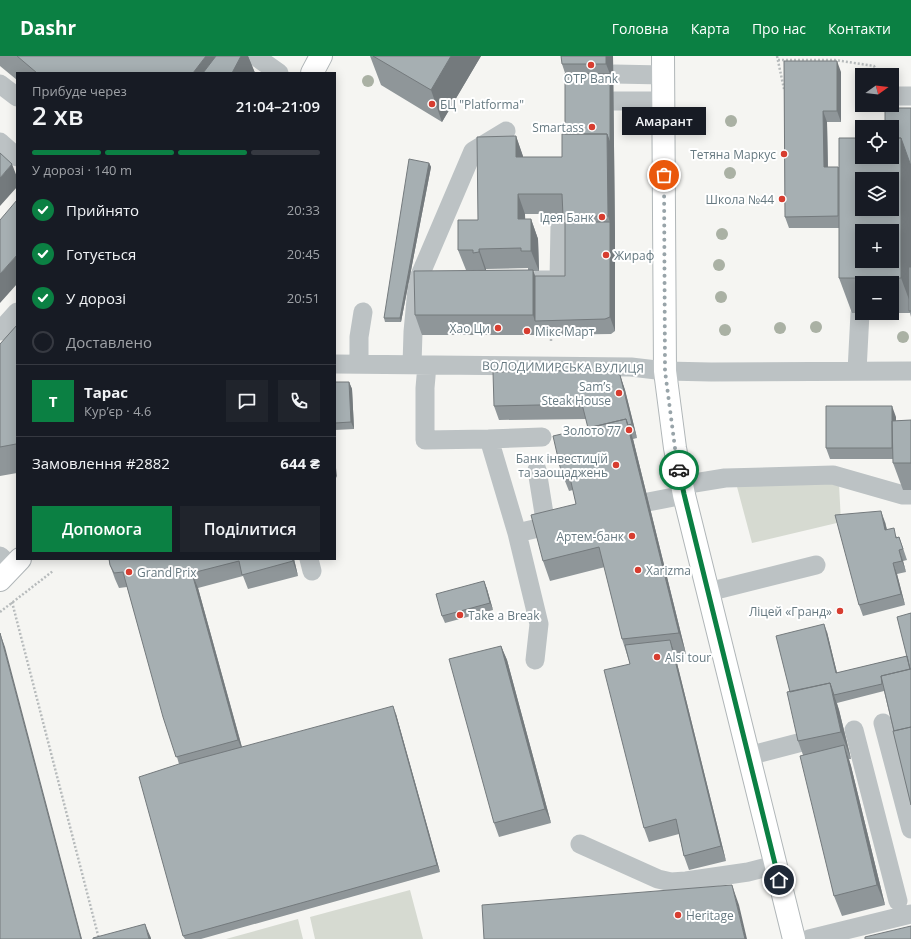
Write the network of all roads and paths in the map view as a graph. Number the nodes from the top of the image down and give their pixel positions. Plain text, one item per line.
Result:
1 (255, 56) edge
2 (321, 56) edge
3 (777, 56) edge
4 (778, 60) junction
5 (664, 65) edge
6 (875, 68) edge
7 (278, 72) edge
8 (313, 72) edge
9 (614, 74) dead end
10 (0, 84) edge
11 (784, 88) edge
12 (16, 96) edge
13 (899, 96) edge
14 (911, 96) edge
15 (663, 100) junction
16 (614, 101) dead end
17 (506, 131) dead end
18 (0, 142) edge
19 (16, 156) edge
20 (560, 225) dead end
21 (519, 280) edge
22 (363, 312) dead end
23 (16, 313) edge
24 (860, 320) edge
25 (0, 331) edge
26 (551, 335) edge
27 (551, 341) dead end
28 (336, 364) edge
29 (359, 364) junction
30 (420, 365) junction
31 (665, 371) junction
32 (858, 371) junction
33 (911, 371) edge
34 (542, 437) dead end
35 (490, 439) junction
36 (537, 470) dead end
37 (683, 490) junction
38 (911, 495) edge
39 (648, 502) edge
40 (517, 533) junction
41 (816, 565) dead end
42 (53, 571) dead end
43 (708, 592) junction
44 (12, 602) junction
45 (0, 612) edge
46 (535, 660) dead end
47 (802, 742) edge
48 (748, 756) junction
49 (911, 829) edge
50 (580, 844) dead end
51 (775, 865) junction
52 (904, 908) edge
53 (99, 939) edge
54 (794, 939) edge
55 (809, 939) edge

1 - 7 street
2 - 8 main road
3 - 4 path
4 - 6 path
4 - 11 path
5 - 9 street
5 - 15 main road
10 - 12 street
13 - 14 street
15 - 16 street
15 - 31 main road
17 - 30 street
18 - 19 street
20 - 21 street
22 - 29 street
23 - 25 street
24 - 32 street
26 - 27 path
28 - 29 street, ВОЛОДИМИРСЬКА ВУЛИЦЯ
29 - 30 street, ВОЛОДИМИРСЬКА ВУЛИЦЯ
30 - 31 street, ВОЛОДИМИРСЬКА ВУЛИЦЯ
30 - 35 street
31 - 32 street, ВОЛОДИМИРСЬКА ВУЛИЦЯ
31 - 37 main road
32 - 33 street, ВОЛОДИМИРСЬКА ВУЛИЦЯ
34 - 35 street
35 - 40 street
36 - 40 street
37 - 38 street
37 - 39 street
37 - 43 main road
40 - 46 street
41 - 43 street
42 - 44 path
43 - 48 main road
44 - 45 path
44 - 53 path
47 - 48 street
48 - 51 main road
49 - 52 street
50 - 51 street
51 - 54 main road
52 - 55 street

